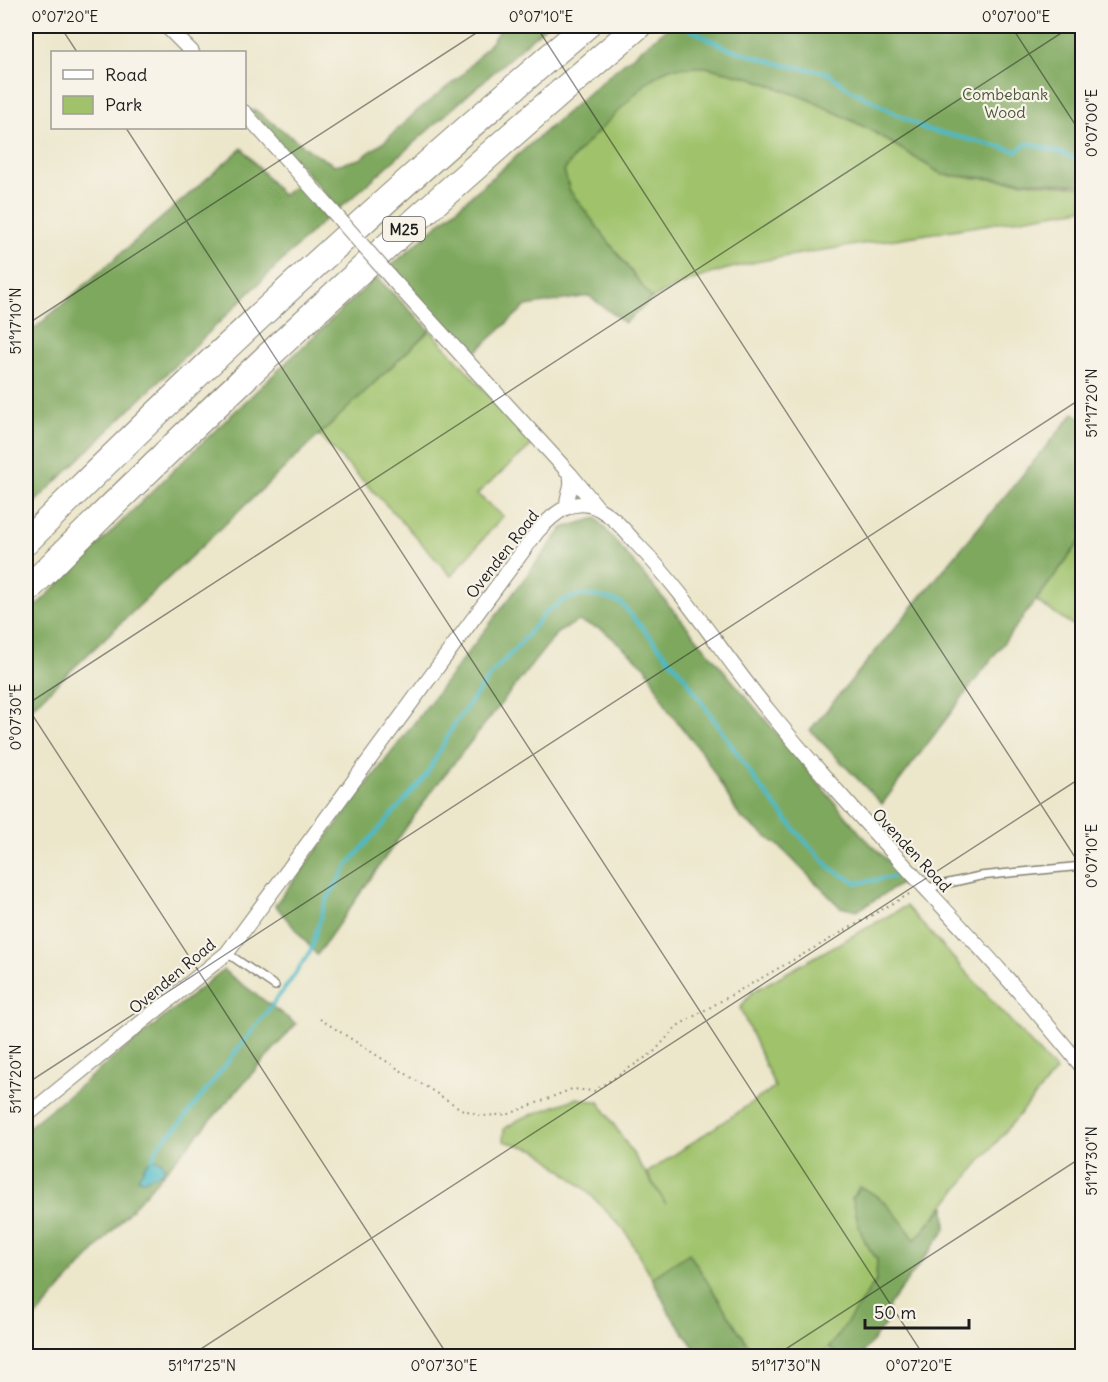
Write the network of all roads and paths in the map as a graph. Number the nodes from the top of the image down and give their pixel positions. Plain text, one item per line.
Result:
1 (166, 26) edge
2 (586, 26) edge
3 (638, 26) edge
4 (191, 51) edge
5 (246, 114) edge
6 (570, 474) junction
7 (567, 507) junction
8 (598, 508) junction
9 (26, 542) edge
10 (26, 591) edge
11 (1083, 866) edge
12 (925, 887) junction
13 (227, 953) junction
14 (275, 986) dead end
15 (320, 1019) dead end
16 (1083, 1067) edge
17 (26, 1116) edge

1 - 4 street
2 - 9 highway, M25
3 - 10 highway, M25
5 - 6 street, Ovenden Road, bridge
6 - 7 street
6 - 8 street, Ovenden Road
7 - 8 street
7 - 13 street, Ovenden Road
8 - 12 street, Ovenden Road
11 - 12 lane
12 - 15 path
12 - 16 street, Ovenden Road
13 - 14 lane
13 - 17 street, Ovenden Road

